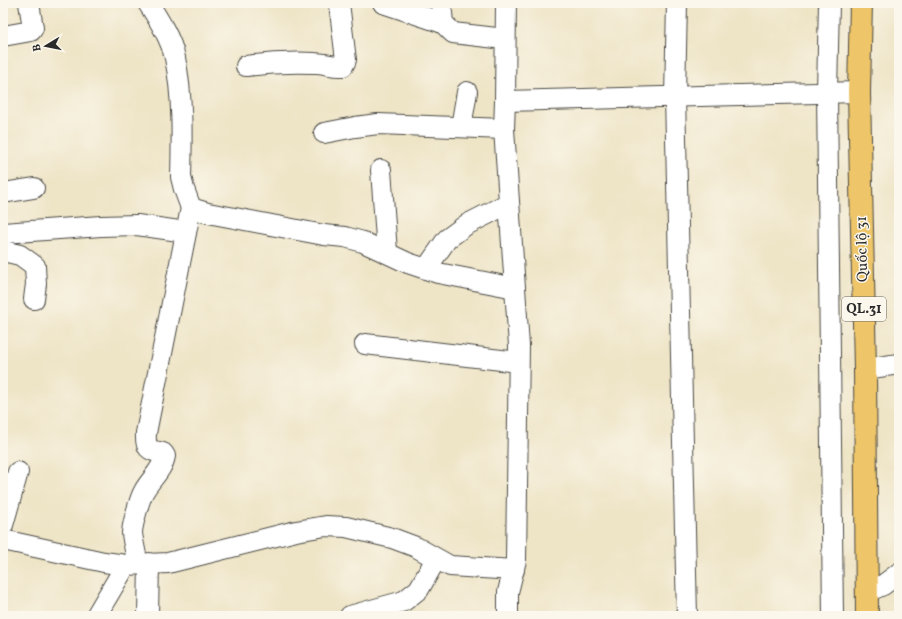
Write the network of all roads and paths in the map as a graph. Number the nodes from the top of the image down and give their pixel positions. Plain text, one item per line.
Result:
1 (29, 3) edge
2 (148, 3) edge
3 (339, 3) edge
4 (383, 3) edge
5 (441, 3) edge
6 (506, 3) edge
7 (677, 3) edge
8 (829, 3) edge
9 (861, 3) edge
10 (443, 23) junction
11 (3, 36) edge
12 (505, 39) junction
13 (246, 66) dead end
14 (467, 92) dead end
15 (827, 92) junction
16 (859, 92) junction
17 (675, 96) junction
18 (505, 100) junction
19 (461, 128) junction
20 (504, 129) junction
21 (324, 133) dead end
22 (381, 170) dead end
23 (34, 188) dead end
24 (3, 193) edge
25 (509, 203) junction
26 (191, 208) junction
27 (186, 232) junction
28 (3, 233) edge
29 (3, 250) edge
30 (387, 252) junction
31 (426, 269) junction
32 (515, 288) junction
33 (34, 299) dead end
34 (365, 344) dead end
35 (518, 362) junction
36 (899, 364) edge
37 (865, 368) junction
38 (18, 472) dead end
39 (3, 525) edge
40 (3, 540) edge
41 (436, 559) junction
42 (138, 564) junction
43 (514, 570) junction
44 (899, 573) edge
45 (867, 592) junction
46 (97, 614) dead end
47 (148, 616) edge
48 (350, 616) edge
49 (508, 616) edge
50 (687, 616) edge
51 (833, 616) edge
52 (867, 616) edge

1 - 11 street
2 - 26 street
3 - 13 street
4 - 10 street
5 - 10 street
6 - 12 street
7 - 17 street
8 - 15 street
9 - 16 highway, Quốc lộ 31 / QL.31
10 - 12 street
12 - 18 street
14 - 19 street
15 - 16 street
15 - 17 street
15 - 51 street
16 - 37 highway, Quốc lộ 31 / QL.31
17 - 18 street
17 - 50 street
18 - 20 street
19 - 20 street
19 - 21 street
20 - 25 street
22 - 30 street
23 - 24 street
25 - 31 street
25 - 32 street
26 - 27 street
26 - 30 street
27 - 28 street
27 - 42 street
29 - 33 street
30 - 31 street
31 - 32 street
32 - 35 street
34 - 35 street
35 - 43 street
36 - 37 street
37 - 45 highway, Quốc lộ 31 / QL.31
38 - 39 street
40 - 42 street
41 - 42 street
41 - 43 street
41 - 48 street
42 - 46 street
42 - 47 street
43 - 49 street
44 - 45 street
45 - 52 highway, Quốc lộ 31 / QL.31

